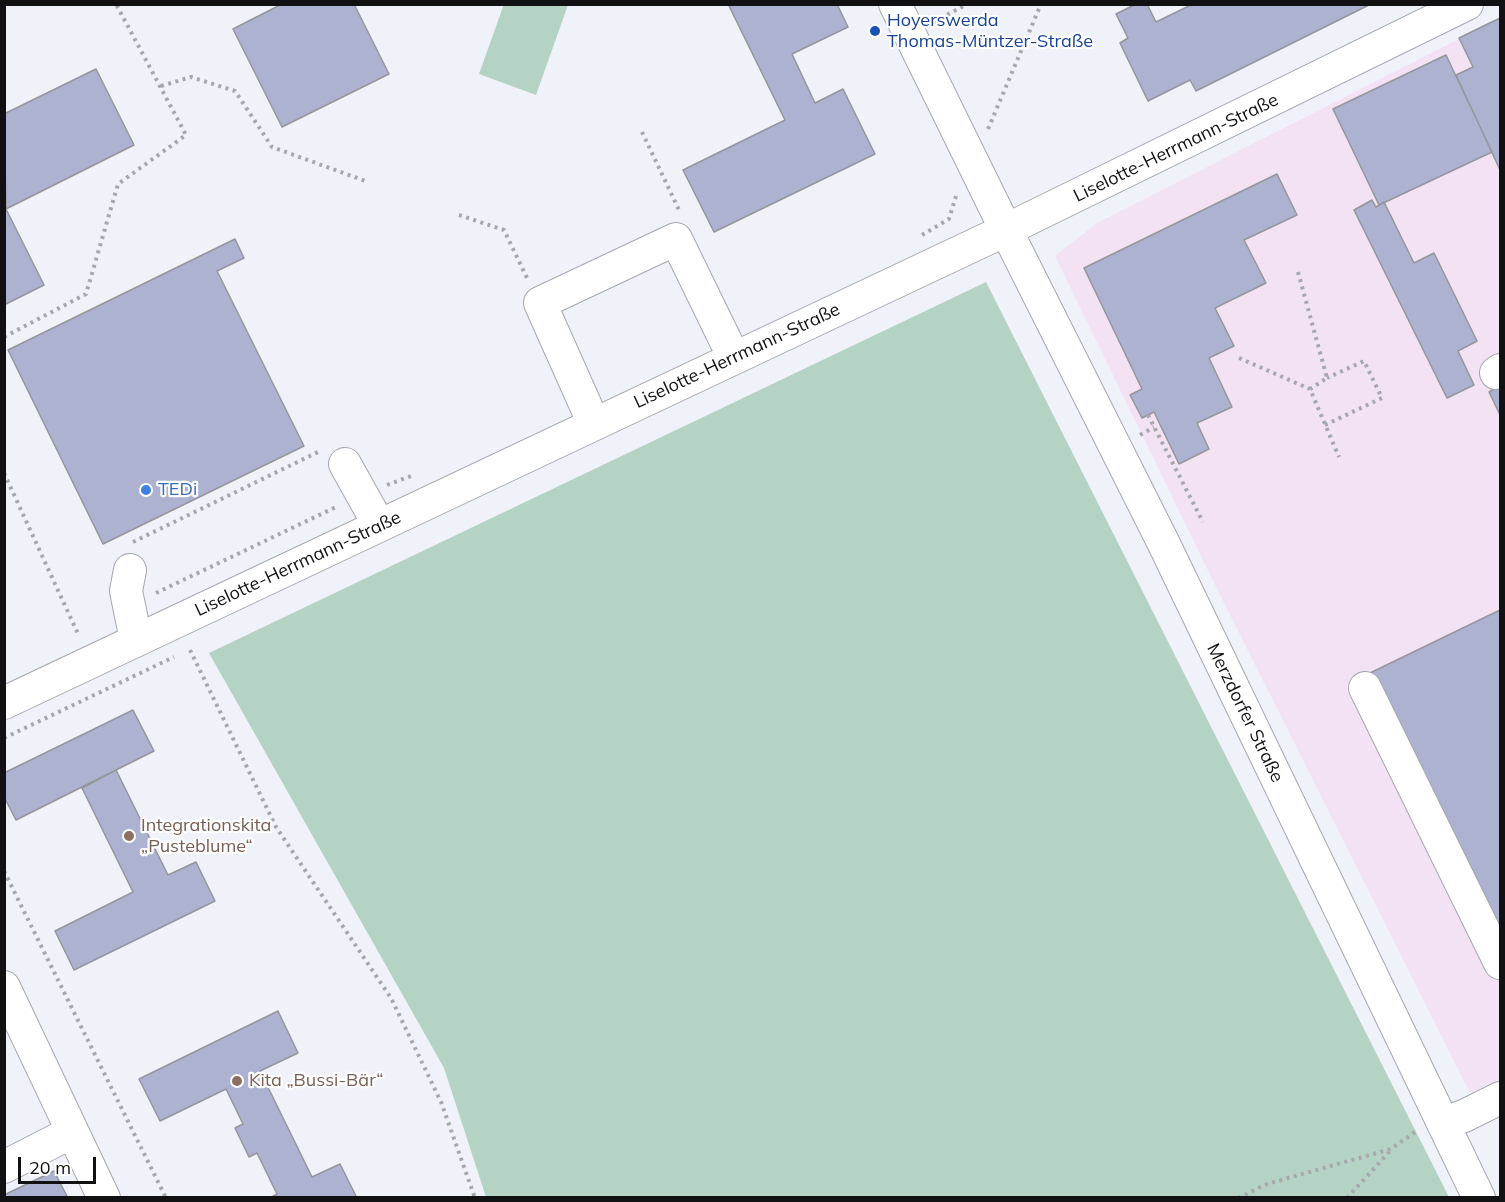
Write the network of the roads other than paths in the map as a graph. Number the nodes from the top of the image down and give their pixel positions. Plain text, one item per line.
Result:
1 (895, 4) edge
2 (1467, 4) edge
3 (1005, 230) junction
4 (734, 358) junction
5 (594, 424) junction
6 (335, 456) road end
7 (380, 525) junction
8 (129, 557) road end
9 (136, 640) junction
10 (1365, 688) dead end
11 (4, 703) edge
12 (1500, 963) edge
13 (4, 987) edge
14 (1500, 1098) edge
15 (1443, 1123) junction
16 (72, 1132) junction
17 (4, 1167) edge
18 (104, 1197) edge
19 (1479, 1197) edge

1 - 3 street, Merzdorfer Straße
2 - 3 street, Liselotte-Herrmann-Straße
3 - 4 street, Liselotte-Herrmann-Straße
3 - 15 street, Merzdorfer Straße
4 - 5 street, Liselotte-Herrmann-Straße
4 - 5 street
5 - 7 street, Liselotte-Herrmann-Straße
6 - 7 street
7 - 9 street, Liselotte-Herrmann-Straße
8 - 9 street
9 - 11 street, Liselotte-Herrmann-Straße
10 - 12 street
13 - 16 street
14 - 15 street
15 - 19 street, Merzdorfer Straße
16 - 17 street
16 - 18 street

